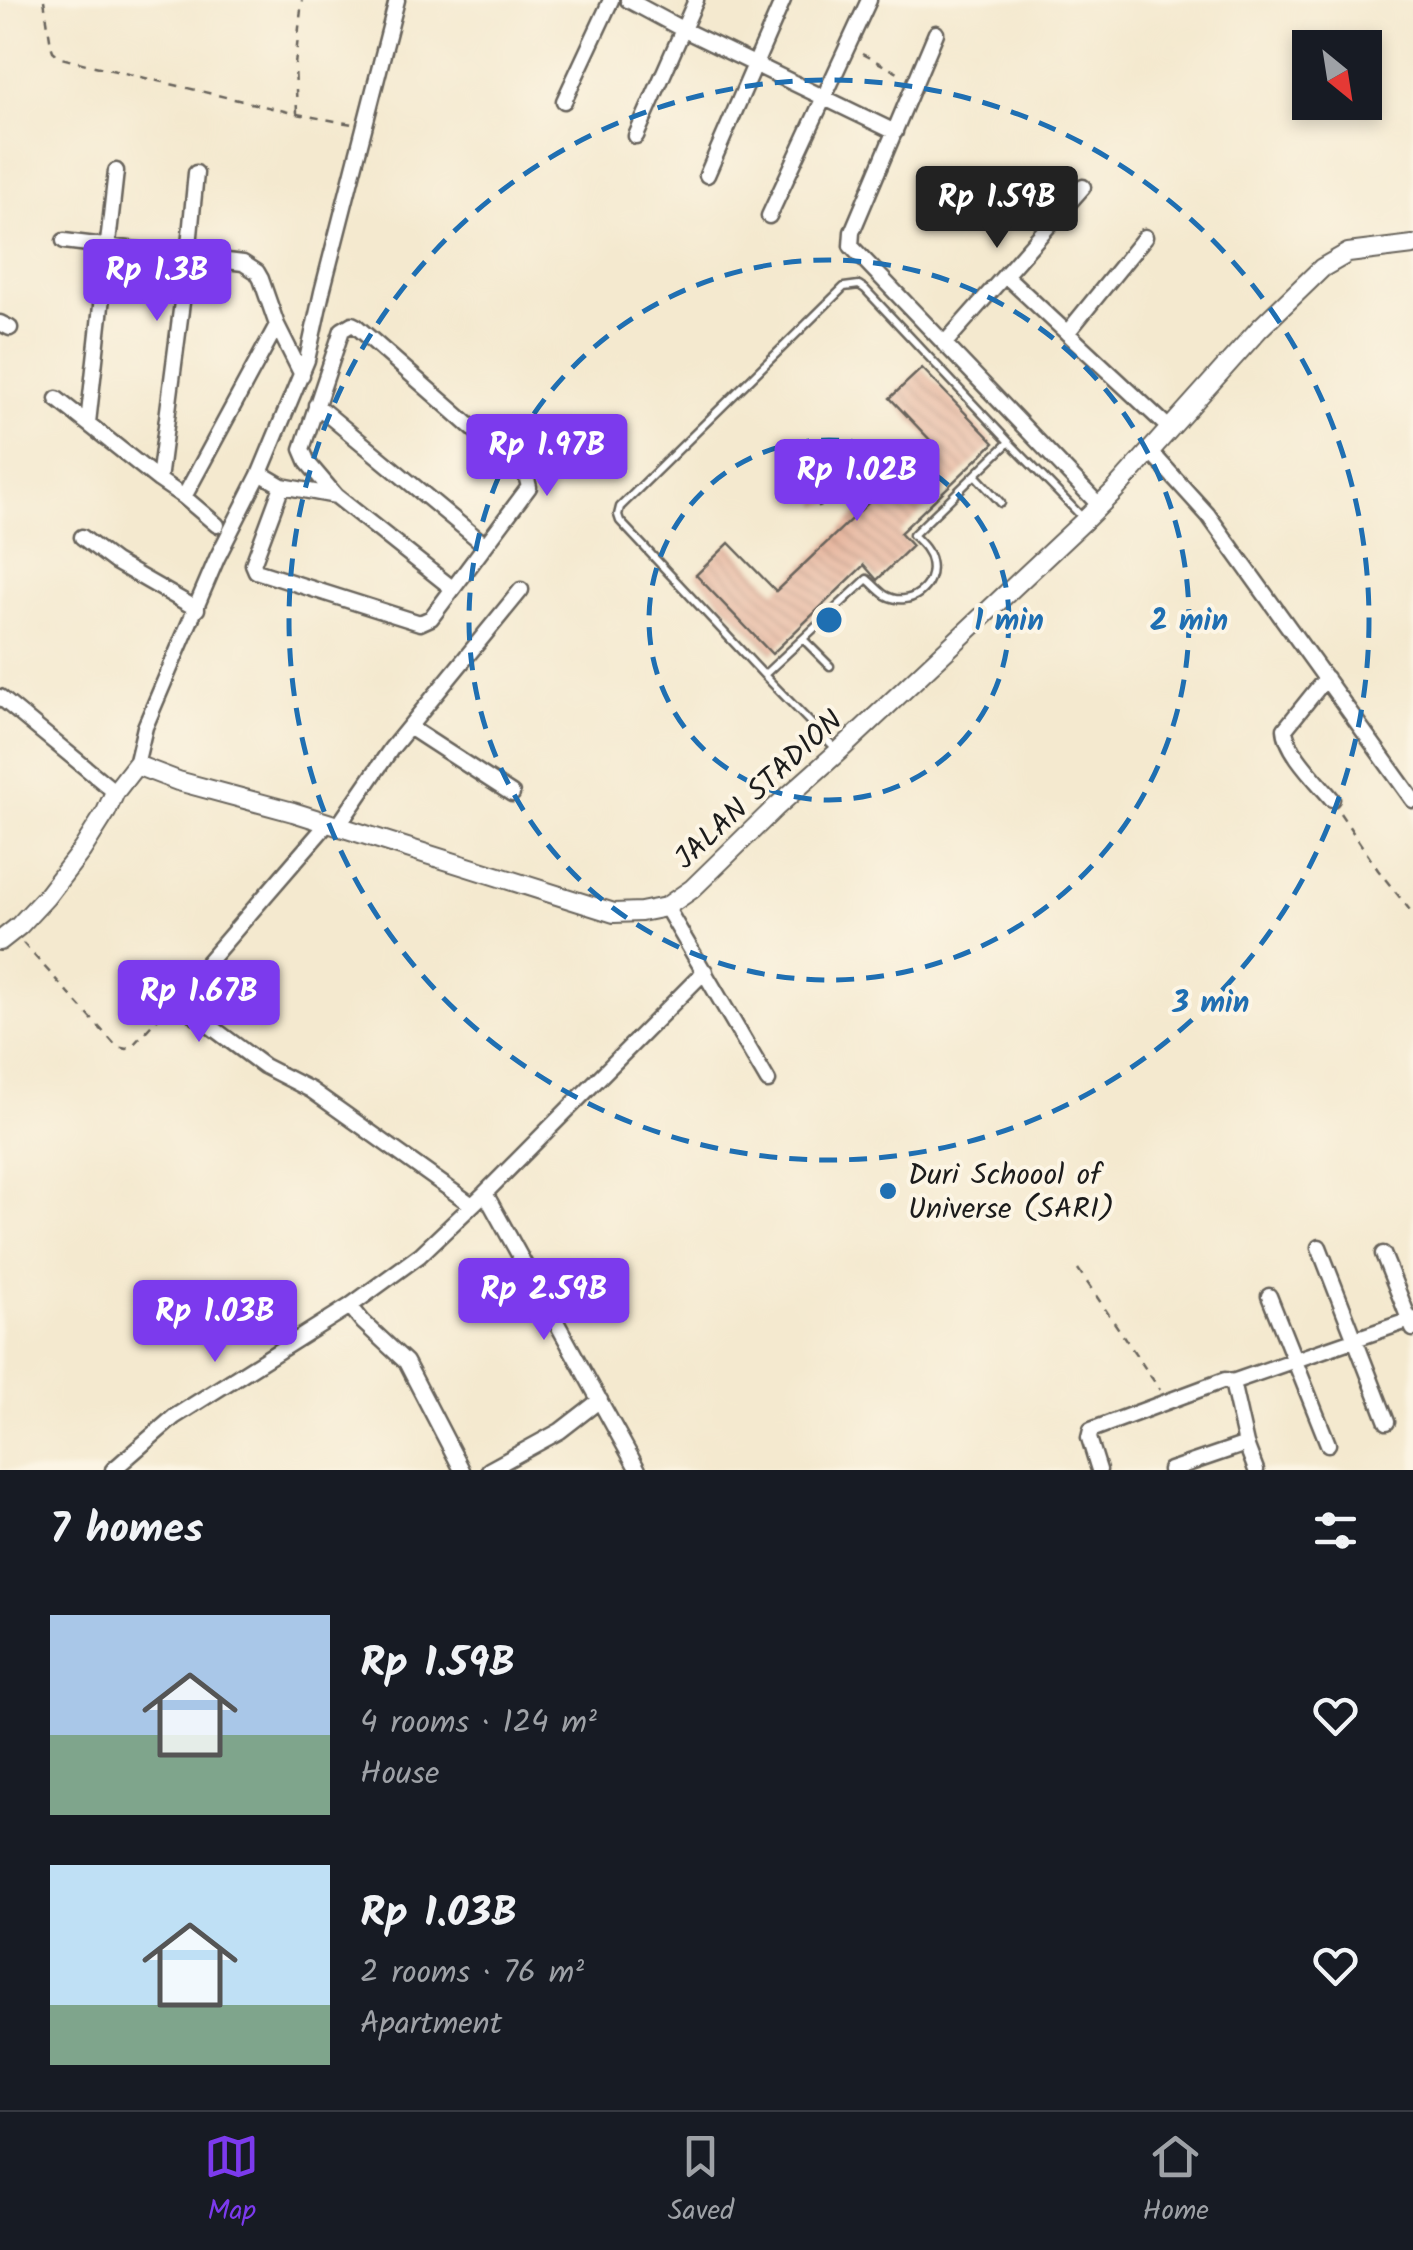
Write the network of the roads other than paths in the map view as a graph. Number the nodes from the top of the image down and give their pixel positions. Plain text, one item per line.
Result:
1 (398, 0) edge
2 (611, 0) edge
3 (628, 0) edge
4 (696, 0) edge
5 (783, 0) edge
6 (870, 0) edge
7 (682, 29) junction
8 (936, 33) dead end
9 (755, 65) junction
10 (824, 98) junction
11 (564, 101) dead end
12 (895, 132) junction
13 (636, 136) dead end
14 (116, 172) dead end
15 (196, 173) dead end
16 (707, 175) dead end
17 (1083, 187) dead end
18 (769, 216) dead end
19 (1145, 238) dead end
20 (64, 241) dead end
21 (108, 246) junction
22 (1413, 246) edge
23 (188, 256) junction
24 (1005, 276) junction
25 (277, 325) junction
26 (1067, 333) junction
27 (944, 344) junction
28 (302, 375) junction
29 (58, 399) dead end
30 (316, 405) junction
31 (88, 423) junction
32 (1170, 429) junction
33 (1009, 442) junction
34 (1150, 451) junction
35 (260, 473) junction
36 (975, 475) junction
37 (159, 480) junction
38 (282, 486) junction
39 (336, 496) junction
40 (184, 498) junction
41 (1002, 503) dead end
42 (1099, 505) junction
43 (1085, 520) junction
44 (217, 525) dead end
45 (82, 537) dead end
46 (485, 545) junction
47 (452, 588) junction
48 (521, 590) dead end
49 (197, 609) junction
50 (803, 639) junction
51 (830, 666) dead end
52 (764, 675) junction
53 (1326, 678) junction
54 (0, 697) edge
55 (409, 727) junction
56 (839, 752) junction
57 (136, 765) junction
58 (115, 792) junction
59 (512, 794) dead end
60 (1332, 799) road end
61 (1413, 800) edge
62 (333, 824) junction
63 (666, 907) junction
64 (6, 936) edge
65 (705, 971) junction
66 (768, 1081) dead end
67 (485, 1193) junction
68 (472, 1206) junction
69 (1319, 1247) dead end
70 (1383, 1254) dead end
71 (1269, 1296) dead end
72 (350, 1306) junction
73 (1412, 1323) edge
74 (1356, 1338) junction
75 (1295, 1359) junction
76 (1232, 1382) junction
77 (600, 1400) junction
78 (1387, 1422) dead end
79 (1246, 1444) junction
80 (1328, 1444) dead end
81 (113, 1470) edge
82 (462, 1470) edge
83 (489, 1470) edge
84 (638, 1470) edge
85 (1099, 1470) edge
86 (1170, 1470) edge
87 (1256, 1470) edge

1 - 28 street
2 - 11 street
3 - 7 street
4 - 7 street
5 - 9 street
6 - 10 street
7 - 9 street
7 - 13 street
8 - 12 street
9 - 10 street
9 - 16 street
10 - 12 street
10 - 18 street
12 - 27 street
14 - 21 street
15 - 23 street
17 - 24 street
19 - 26 street
20 - 21 street
21 - 23 street
21 - 31 street
22 - 32 street, JALAN STADION
23 - 25 street
23 - 37 street
24 - 26 street
24 - 27 street
25 - 28 street
25 - 40 street
26 - 32 street
27 - 42 street
28 - 35 street
29 - 31 street
30 - 39 street
30 - 46 street
30 - 46 street
31 - 37 street
32 - 34 street, JALAN STADION
33 - 36 lane
33 - 43 lane
33 - 52 lane
34 - 42 street, JALAN STADION
34 - 53 street
35 - 38 street
35 - 49 street
36 - 41 lane
36 - 50 lane
37 - 40 street
38 - 39 street
38 - 47 street
39 - 47 street
40 - 44 street
42 - 43 street, JALAN STADION
43 - 56 street, JALAN STADION
45 - 49 street
46 - 47 street
48 - 55 street
49 - 57 street
50 - 51 lane
50 - 52 lane
52 - 56 lane
53 - 60 street
53 - 61 street
54 - 58 street
55 - 59 street
55 - 62 street
56 - 63 street, JALAN STADION
57 - 58 street
57 - 62 street, JALAN STADION
58 - 64 street
62 - 63 street, JALAN STADION
62 - 68 street
63 - 65 street
65 - 66 street
65 - 67 street
67 - 68 street
67 - 77 street
68 - 72 street
69 - 74 street
70 - 73 street
71 - 75 street
72 - 81 street
72 - 82 street
73 - 74 street
74 - 75 street
74 - 78 street
75 - 76 street
75 - 80 street
76 - 79 street
76 - 85 street
77 - 83 street
77 - 84 street
79 - 86 street
79 - 87 street

